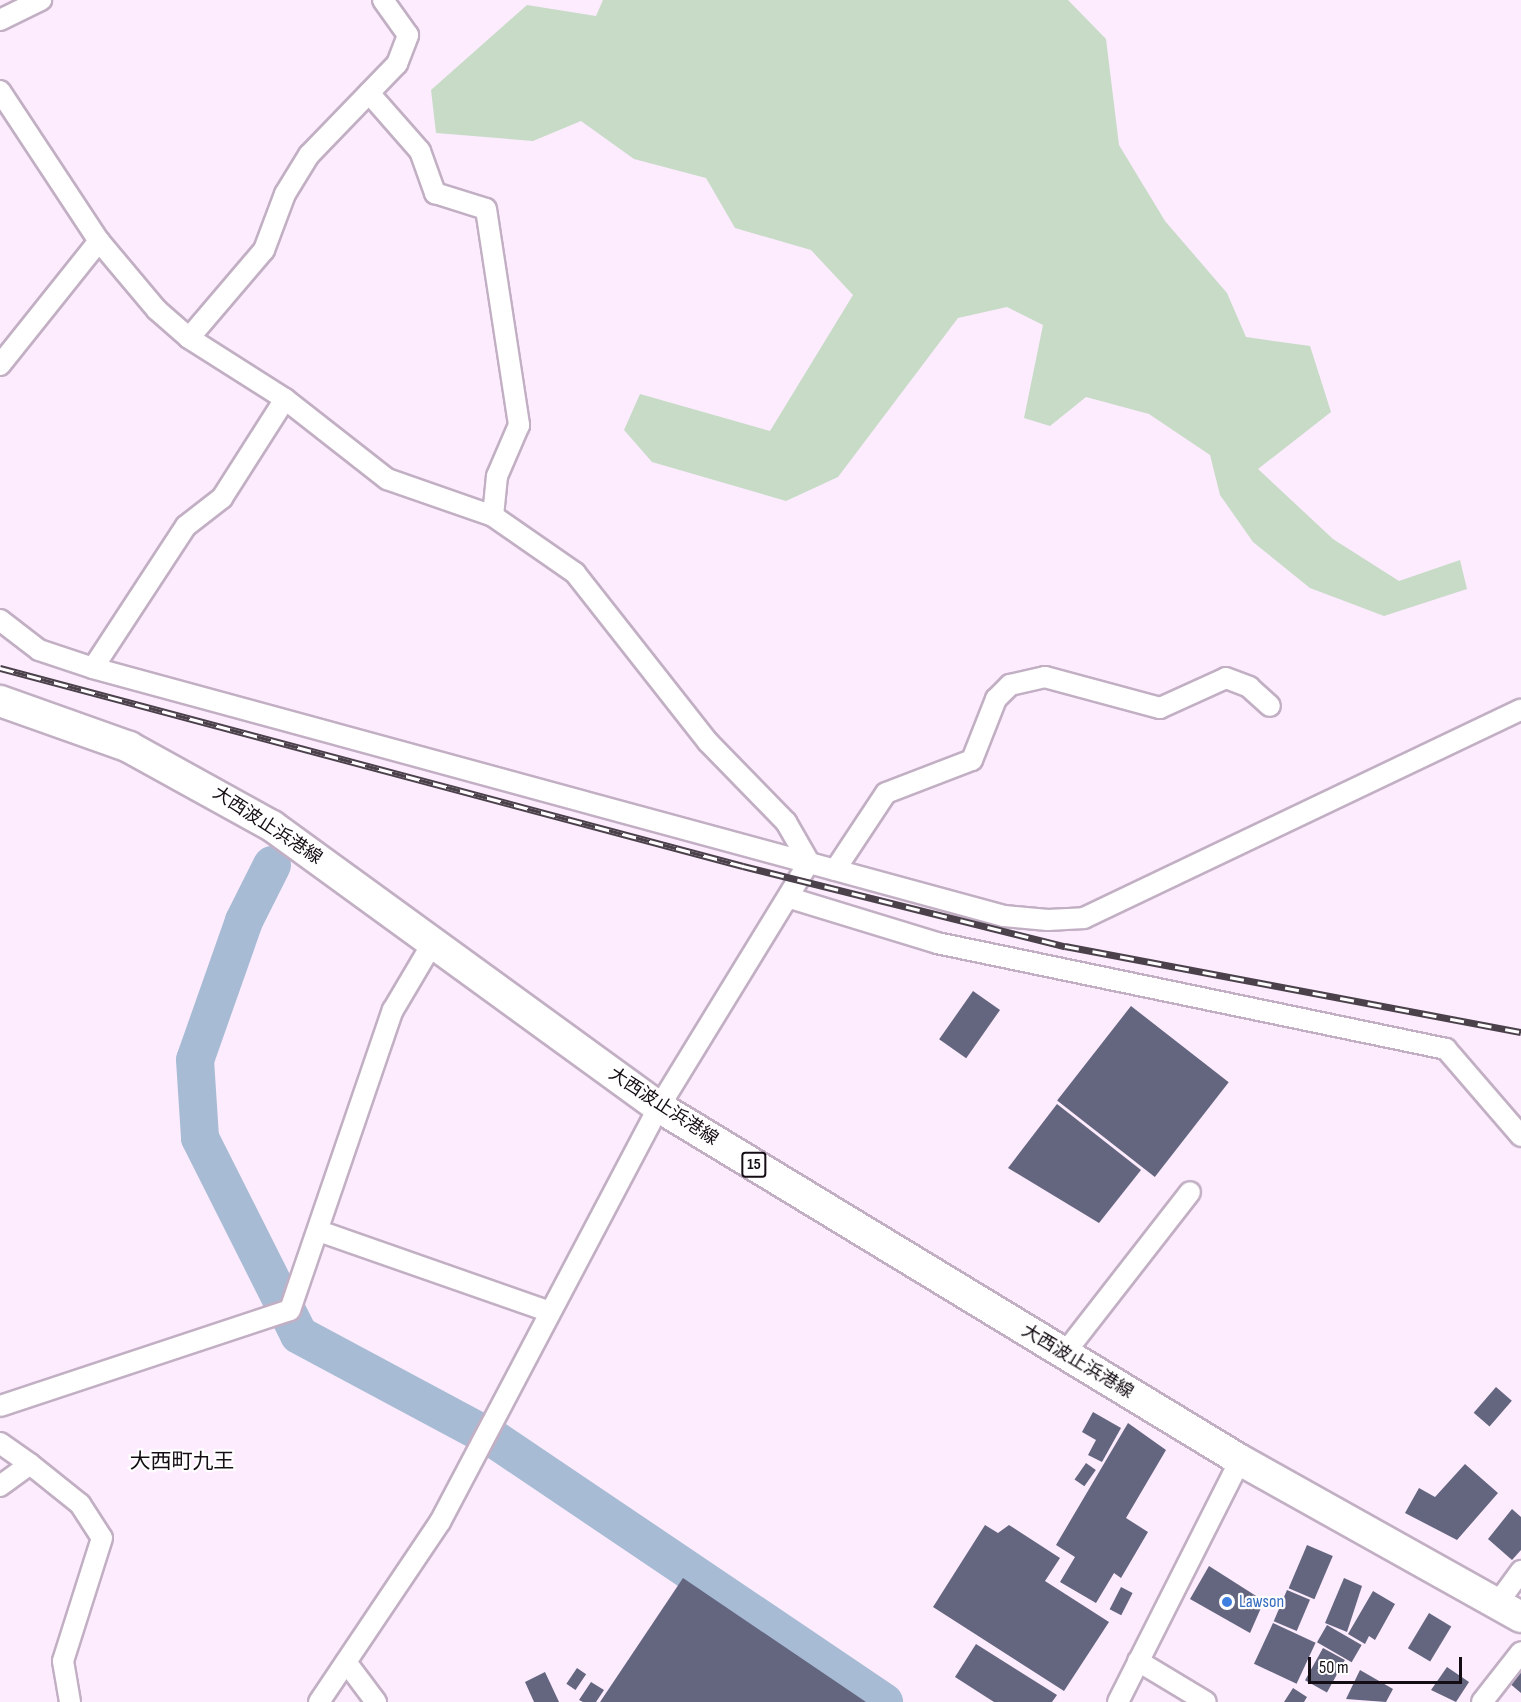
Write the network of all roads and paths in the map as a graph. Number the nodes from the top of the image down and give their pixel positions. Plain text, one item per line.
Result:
1 (41, 0) edge
2 (383, 0) edge
3 (0, 20) edge
4 (0, 91) edge
5 (369, 93) junction
6 (99, 242) junction
7 (189, 338) junction
8 (0, 365) edge
9 (285, 399) junction
10 (493, 516) junction
11 (0, 620) edge
12 (93, 668) junction
13 (0, 701) edge
14 (1270, 706) dead end
15 (1521, 710) edge
16 (809, 862) junction
17 (835, 870) junction
18 (790, 898) junction
19 (432, 944) junction
20 (659, 1107) junction
21 (1521, 1136) edge
22 (1190, 1192) dead end
23 (320, 1230) junction
24 (548, 1311) junction
25 (1064, 1353) junction
26 (0, 1406) edge
27 (0, 1443) edge
28 (1240, 1460) junction
29 (30, 1464) junction
30 (0, 1486) edge
31 (1521, 1571) edge
32 (1509, 1611) edge
33 (1521, 1652) edge
34 (1138, 1661) junction
35 (346, 1662) junction
36 (70, 1702) edge
37 (319, 1702) edge
38 (376, 1702) edge
39 (1118, 1702) edge
40 (1206, 1702) edge
41 (1482, 1702) edge

1 - 3 street
2 - 5 street
4 - 6 street
5 - 7 street
5 - 10 street
6 - 7 street
6 - 8 street
7 - 9 street
9 - 10 street
9 - 12 street
10 - 16 street
11 - 12 street
12 - 16 street
13 - 19 main road, 大西波止浜港線 / 15
14 - 17 street
15 - 17 street
16 - 17 street
16 - 18 street
18 - 20 street
18 - 21 street
19 - 20 main road, 大西波止浜港線 / 15
19 - 23 street
20 - 24 street
20 - 25 main road, 大西波止浜港線 / 15
22 - 25 street
23 - 24 street
23 - 26 street
24 - 35 street
25 - 28 main road, 大西波止浜港線 / 15
27 - 29 street
28 - 32 main road, 大西波止浜港線 / 15
28 - 34 street
29 - 30 street
29 - 36 street
31 - 32 street
33 - 41 street
34 - 39 street
34 - 40 street
35 - 37 street
35 - 38 street

